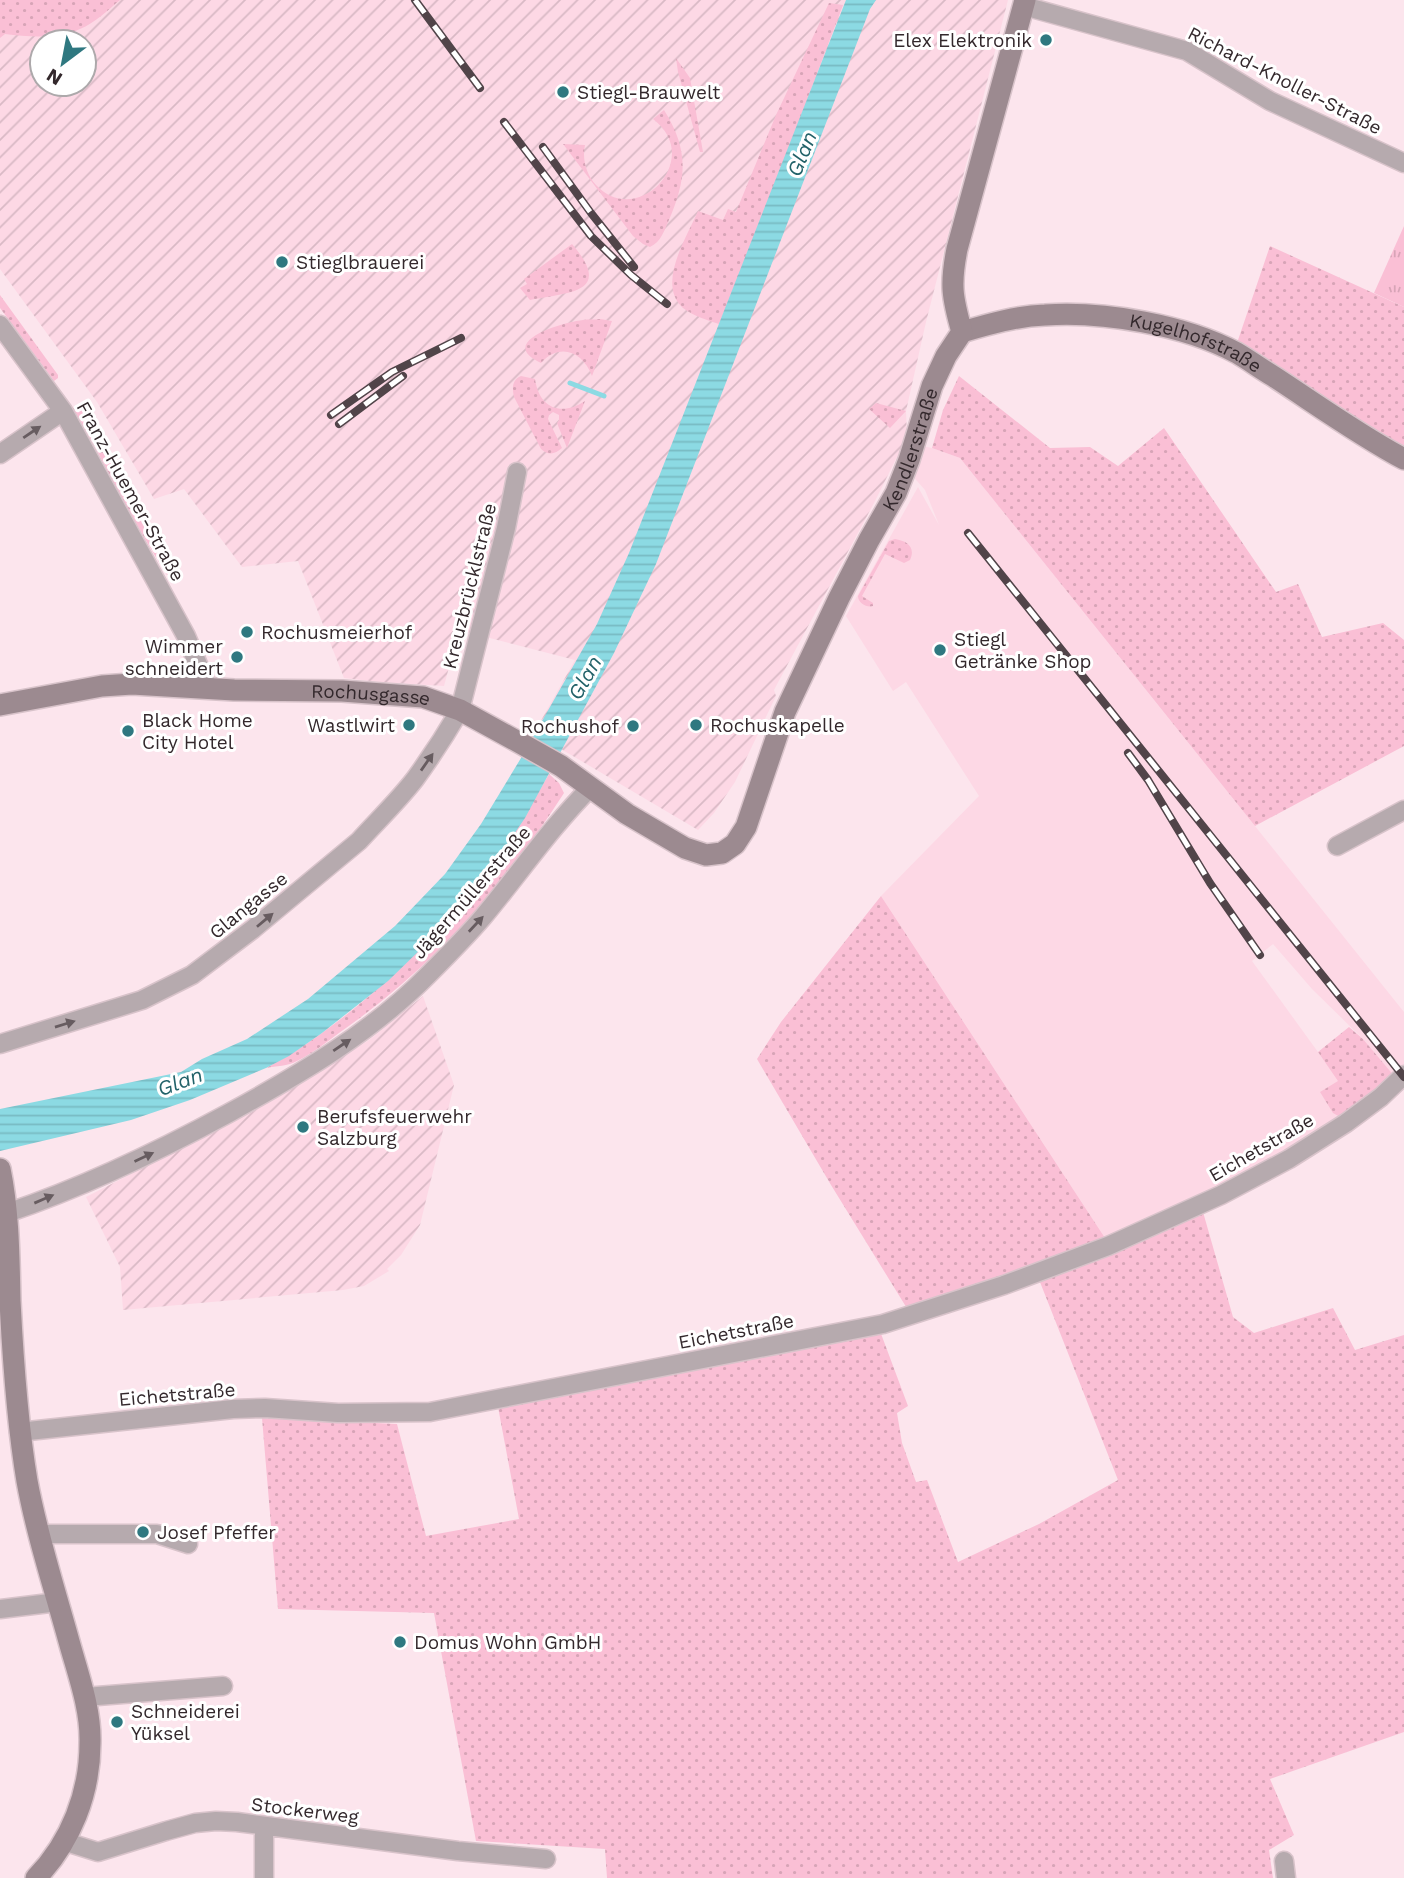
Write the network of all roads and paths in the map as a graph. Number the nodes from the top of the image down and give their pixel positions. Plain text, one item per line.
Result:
1 (1024, 3) edge
2 (1404, 163) edge
3 (0, 325) edge
4 (962, 332) junction
5 (63, 411) junction
6 (0, 454) edge
7 (1404, 459) edge
8 (517, 472) dead end
9 (208, 688) junction
10 (0, 705) edge
11 (460, 709) junction
12 (591, 787) junction
13 (1404, 810) edge
14 (1337, 846) dead end
15 (700, 854) joint
16 (0, 1044) edge
17 (1404, 1076) edge
18 (0, 1169) edge
19 (7, 1213) junction
20 (4, 1251) edge
21 (19, 1432) junction
22 (38, 1534) junction
23 (188, 1544) dead end
24 (58, 1602) junction
25 (0, 1609) edge
26 (223, 1686) dead end
27 (85, 1697) junction
28 (264, 1826) junction
29 (63, 1841) junction
30 (546, 1859) dead end
31 (40, 1877) edge
32 (264, 1878) edge

1 - 2 street, Richard-Knoller-Straße
1 - 4 street
3 - 5 street, Franz-Huemer-Straße
4 - 7 street, Kugelhofstraße
4 - 15 street, Kendlerstraße
6 -> 5 street
5 - 9 street, Franz-Huemer-Straße
8 - 11 street, Kreuzbrücklstraße
9 - 10 street, Rochusgasse
9 - 11 street, Rochusgasse
11 - 12 street, Rochusgasse
16 -> 11 street, Glangasse
12 - 15 street, Rochusgasse
19 -> 12 street, Jägermüllerstraße
13 - 14 street
17 - 21 street, Eichetstraße
18 - 19 street
19 - 20 street
20 - 21 street
21 - 22 street
22 - 23 street
22 - 24 street
24 - 25 street
24 - 27 street
26 - 27 street
27 - 29 street
28 - 29 street, Stockerweg
28 - 30 street, Stockerweg
28 - 32 street
29 - 31 street

